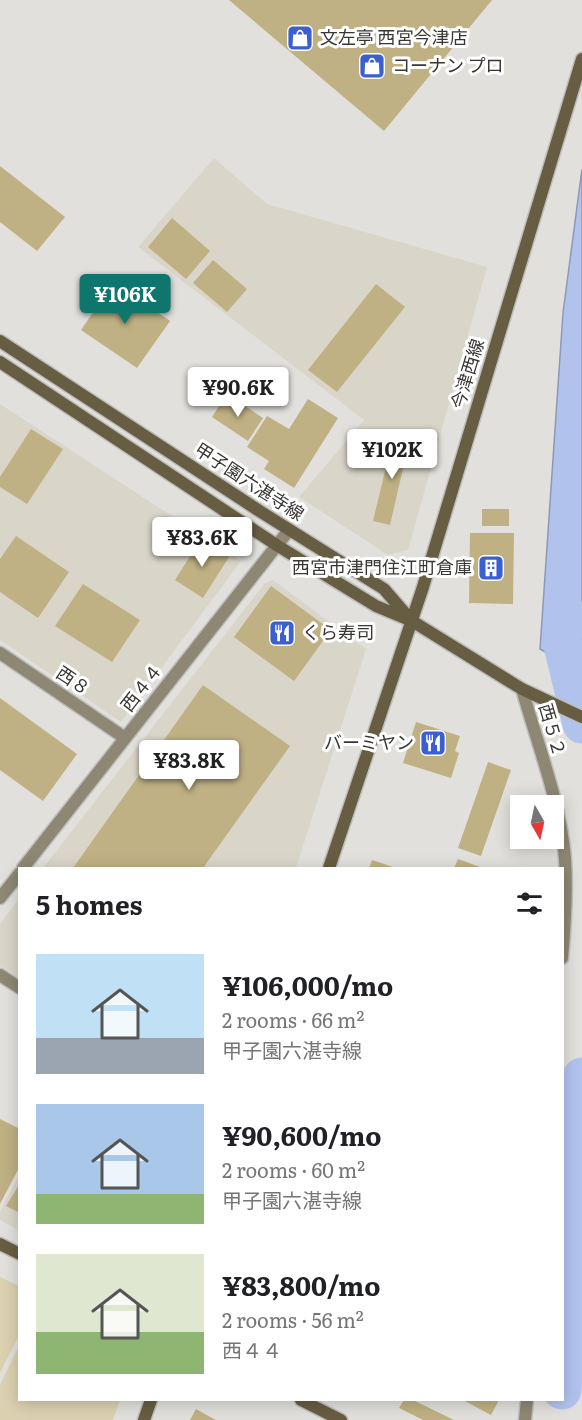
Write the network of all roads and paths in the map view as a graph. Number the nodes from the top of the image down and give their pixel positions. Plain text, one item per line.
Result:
1 (582, 59) edge
2 (0, 341) edge
3 (0, 362) edge
4 (289, 530) junction
5 (278, 546) junction
6 (412, 621) junction
7 (0, 653) edge
8 (522, 689) junction
9 (582, 717) edge
10 (125, 738) junction
11 (24, 867) edge
12 (329, 867) edge
13 (18, 876) edge
14 (0, 898) edge
15 (564, 936) edge
16 (0, 975) edge
17 (18, 987) edge
18 (0, 1244) edge
19 (18, 1253) edge
20 (151, 1401) edge
21 (303, 1401) edge
22 (527, 1401) edge
23 (144, 1420) edge
24 (339, 1420) edge
25 (525, 1420) edge

1 - 6 main road, 今津西線
2 - 4 main road, 甲子園六湛寺線
3 - 5 main road, 甲子園六湛寺線
4 - 5 street, 西４４
4 - 6 main road, 甲子園六湛寺線
5 - 6 main road, 甲子園六湛寺線
5 - 10 street, 西４４
6 - 8 main road, 甲子園六湛寺線
6 - 12 main road, 今津西線
7 - 10 street, 西８
8 - 9 main road, 甲子園六湛寺線
8 - 15 street, 西５２
10 - 11 street, 西４４
13 - 14 street
16 - 17 street
18 - 19 main road
20 - 23 main road
21 - 24 main road
22 - 25 street

